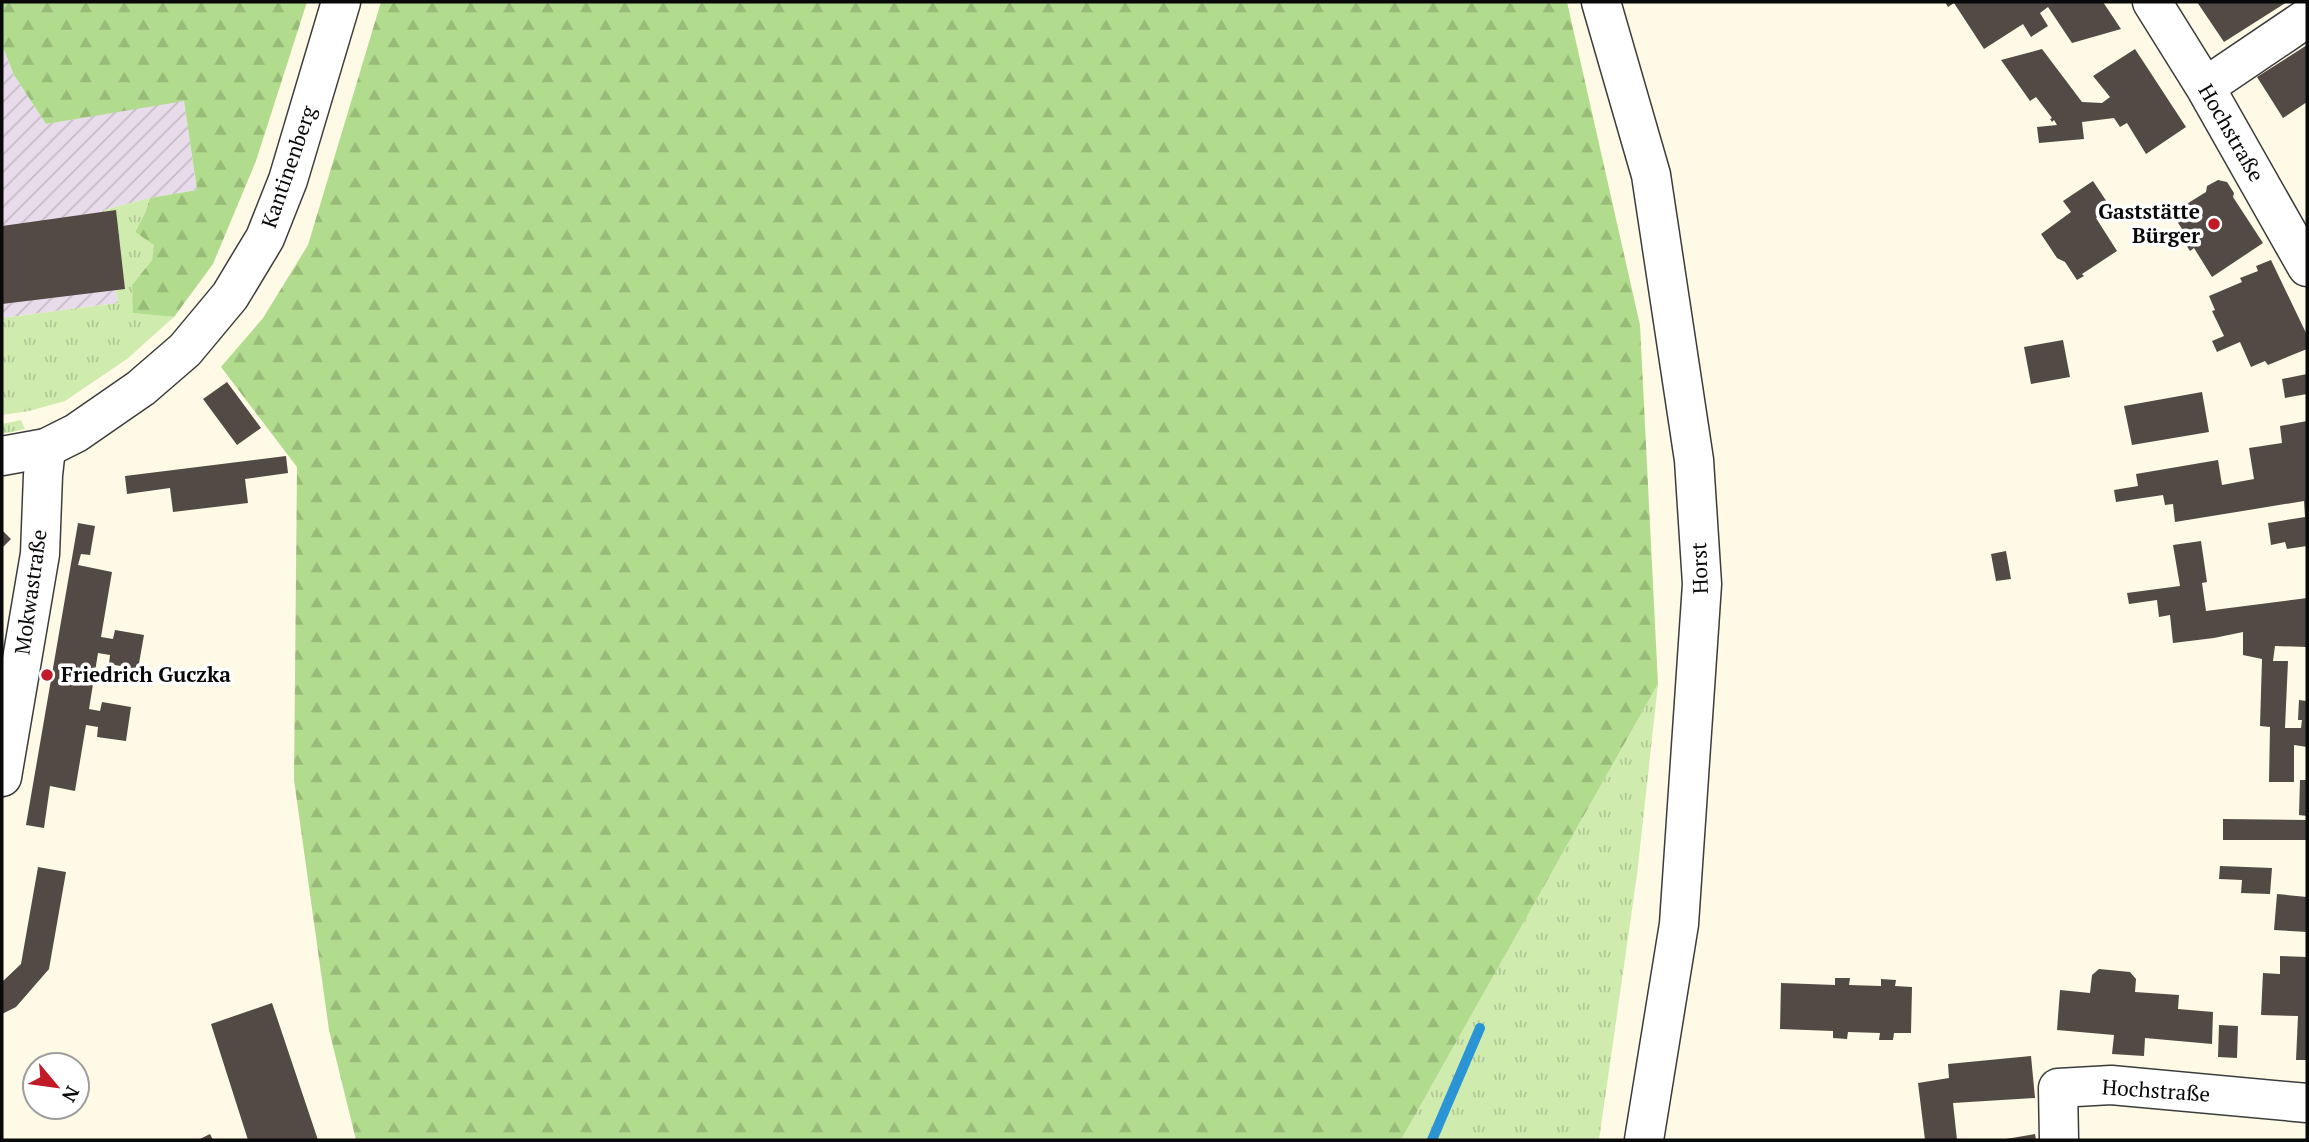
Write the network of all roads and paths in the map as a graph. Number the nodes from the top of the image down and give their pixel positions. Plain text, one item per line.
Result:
1 (341, 2) edge
2 (1601, 2) edge
3 (2152, 2) edge
4 (2307, 18) edge
5 (2205, 87) junction
6 (2307, 267) edge
7 (46, 448) junction
8 (2, 456) edge
9 (2, 777) edge
10 (2307, 1103) edge
11 (1644, 1140) edge
12 (2059, 1140) edge

1 - 7 street, Kantinenberg
2 - 11 street, Horst
3 - 5 street, Hochstraße
4 - 5 street
5 - 6 street, Hochstraße
7 - 8 street, Kantinenberg
7 - 9 street, Mokwastraße
10 - 12 street, Hochstraße

